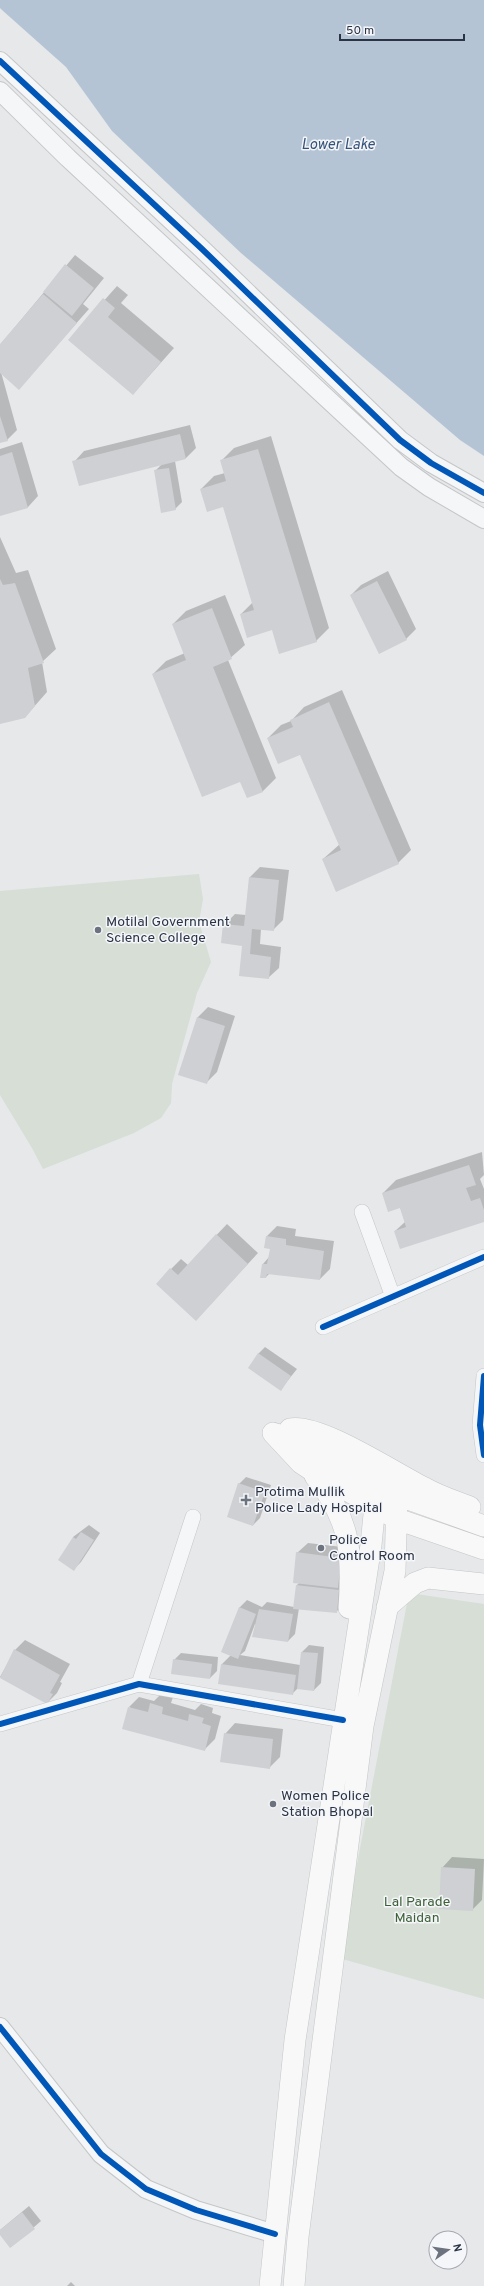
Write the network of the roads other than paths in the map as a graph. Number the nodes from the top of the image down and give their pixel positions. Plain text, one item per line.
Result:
1 (0, 61) edge
2 (0, 91) edge
3 (484, 493) edge
4 (484, 519) edge
5 (362, 1212) dead end
6 (484, 1257) edge
7 (393, 1297) junction
8 (323, 1327) dead end
9 (484, 1376) edge
10 (273, 1433) junction
11 (484, 1455) edge
12 (310, 1469) junction
13 (377, 1484) junction
14 (397, 1495) junction
15 (375, 1506) junction
16 (484, 1512) edge
17 (193, 1517) dead end
18 (397, 1519) junction
19 (484, 1526) edge
20 (484, 1549) edge
21 (484, 1584) edge
22 (387, 1607) junction
23 (351, 1668) junction
24 (138, 1684) junction
25 (343, 1720) junction
26 (0, 1724) edge
27 (0, 2027) edge
28 (275, 2234) junction
29 (270, 2286) edge
30 (294, 2286) edge

1 - 3 street
2 - 4 street
5 - 7 street
6 - 7 street
7 - 8 street
9 - 11 street
10 - 12 main road
10 - 13 main road
10 - 16 main road
12 - 15 main road
12 - 23 main road
13 - 14 main road
13 - 15 main road
14 - 18 main road
14 - 19 main road
15 - 18 main road
15 - 23 main road
17 - 24 street
18 - 20 main road
18 - 22 main road
21 - 22 main road
22 - 30 main road
23 - 25 main road
24 - 25 street
24 - 26 street
25 - 28 main road
27 - 28 street
28 - 29 main road

